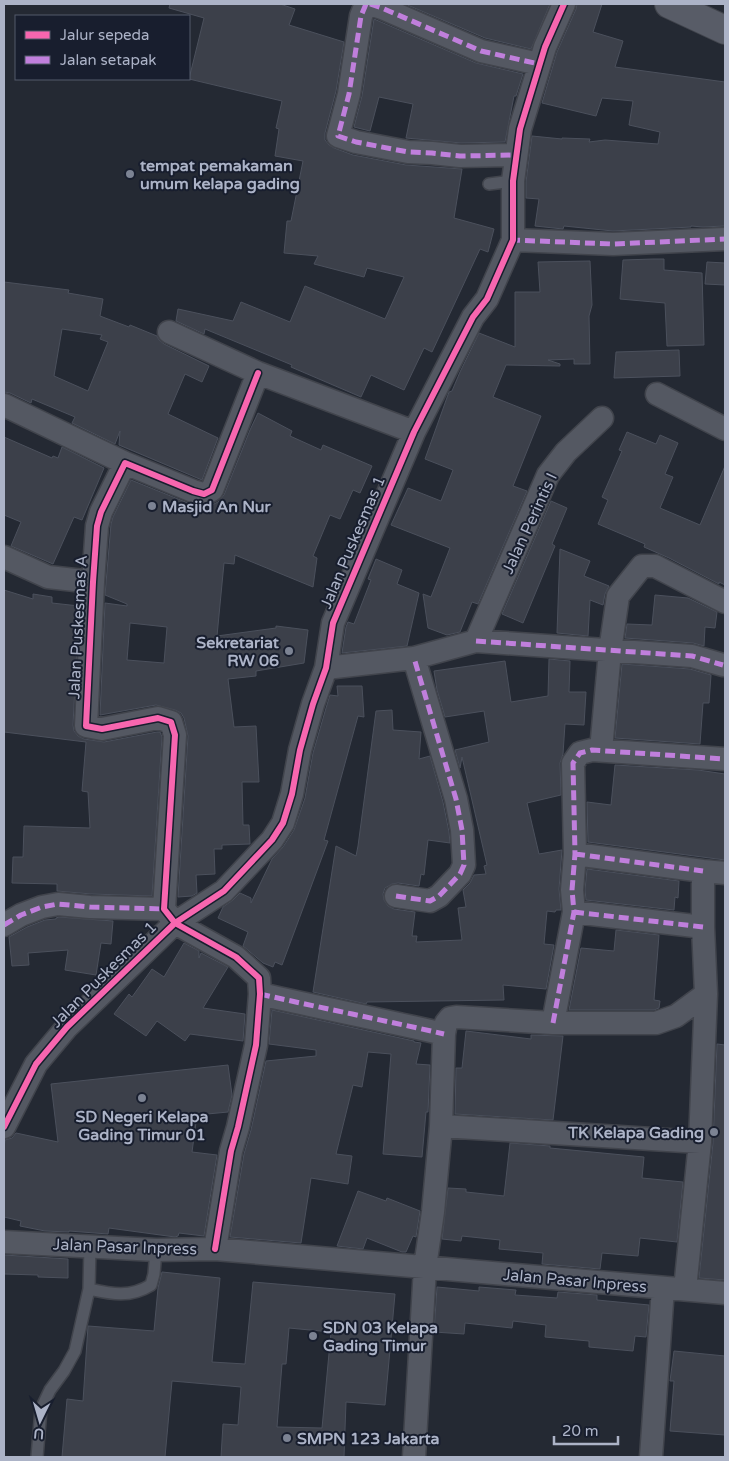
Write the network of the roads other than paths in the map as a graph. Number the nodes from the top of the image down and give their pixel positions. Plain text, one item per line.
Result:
1 (368, 4) edge
2 (564, 4) edge
3 (669, 4) edge
4 (725, 30) edge
5 (539, 64) junction
6 (516, 155) junction
7 (513, 181) junction
8 (489, 184) dead end
9 (725, 239) edge
10 (513, 240) junction
11 (169, 332) dead end
12 (258, 373) junction
13 (657, 394) dead end
14 (4, 404) edge
15 (602, 418) dead end
16 (725, 429) edge
17 (414, 432) junction
18 (125, 463) junction
19 (4, 557) edge
20 (93, 582) junction
21 (725, 602) edge
22 (476, 641) junction
23 (610, 651) junction
24 (414, 658) junction
25 (326, 668) junction
26 (724, 668) edge
27 (601, 750) junction
28 (725, 760) edge
29 (575, 854) junction
30 (714, 872) edge
31 (396, 896) dead end
32 (574, 912) junction
33 (170, 916) junction
34 (4, 925) edge
35 (703, 926) junction
36 (260, 994) junction
37 (706, 994) junction
38 (554, 1023) junction
39 (444, 1034) junction
40 (441, 1126) junction
41 (4, 1127) edge
42 (700, 1142) junction
43 (4, 1242) edge
44 (90, 1246) junction
45 (215, 1249) junction
46 (156, 1250) junction
47 (425, 1267) junction
48 (674, 1288) junction
49 (89, 1289) junction
50 (725, 1293) edge
51 (37, 1457) edge
52 (414, 1457) edge
53 (651, 1457) edge

1 - 5 street
1 - 6 street
2 - 5 street, Jalan Puskesmas 1
3 - 4 street
5 - 6 street, Jalan Puskesmas 1
6 - 7 street, Jalan Puskesmas 1
7 - 8 lane
7 - 10 street, Jalan Puskesmas 1
9 - 10 street
10 - 17 street, Jalan Puskesmas 1
11 - 12 street
12 - 17 street
12 - 18 street
13 - 16 street
14 - 18 street
15 - 22 street, Jalan Perintis I
17 - 25 street, Jalan Puskesmas 1
18 - 20 street, Jalan Puskesmas A
19 - 20 street
20 - 33 street, Jalan Puskesmas A
21 - 23 street
22 - 23 street
22 - 24 street
23 - 26 street
23 - 27 street
24 - 25 street
24 - 31 street
25 - 33 street, Jalan Puskesmas 1
27 - 28 street
27 - 29 street
29 - 30 street
29 - 32 street
30 - 35 street
32 - 35 street
32 - 38 street
33 - 34 street
33 - 36 street
33 - 41 street, Jalan Puskesmas 1
35 - 37 street
36 - 39 street
36 - 45 street
37 - 38 street
37 - 42 street
38 - 39 street
39 - 40 street
40 - 42 street
40 - 47 street
42 - 48 street
43 - 44 street, Jalan Pasar Inpress
44 - 46 street, Jalan Pasar Inpress
44 - 49 lane
45 - 46 street, Jalan Pasar Inpress
45 - 47 street, Jalan Pasar Inpress
46 - 49 lane
47 - 48 street, Jalan Pasar Inpress
47 - 52 street
48 - 50 street, Jalan Pasar Inpress
48 - 53 street
49 - 51 lane

